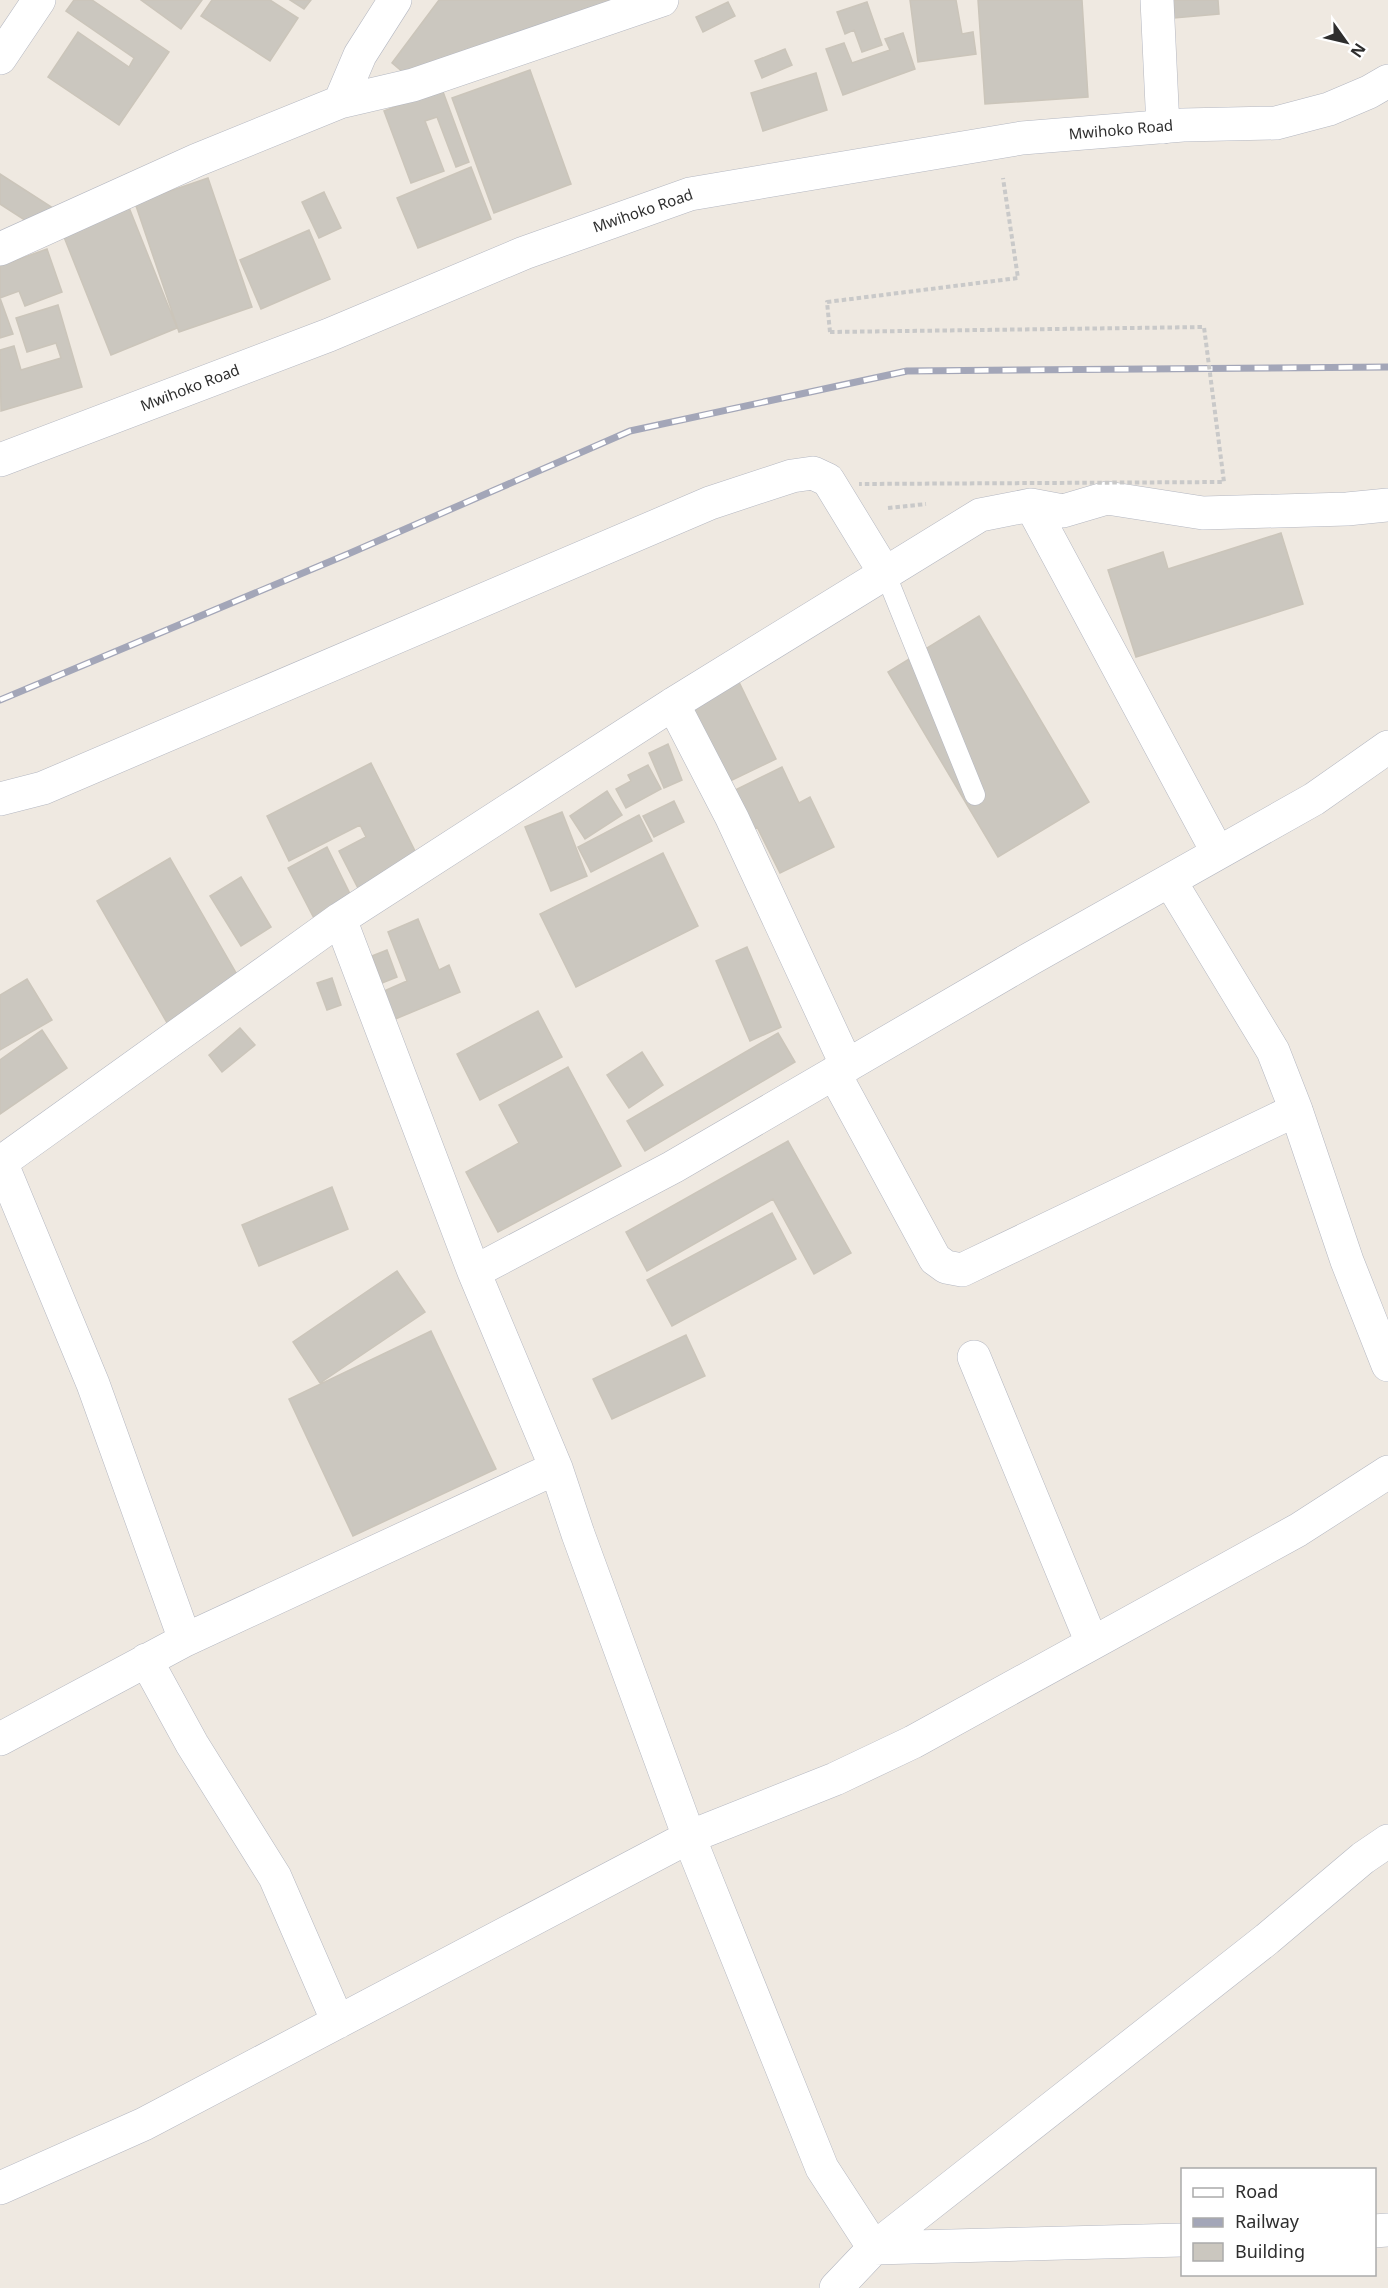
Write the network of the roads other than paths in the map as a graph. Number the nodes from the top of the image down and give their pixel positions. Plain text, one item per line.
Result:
1 (39, 0) edge
2 (395, 0) edge
3 (662, 0) edge
4 (1157, 0) edge
5 (0, 58) edge
6 (1388, 81) edge
7 (340, 102) junction
8 (1163, 127) junction
9 (0, 249) edge
10 (0, 460) edge
11 (1031, 505) junction
12 (1388, 505) edge
13 (886, 574) junction
14 (673, 704) junction
15 (1388, 747) edge
16 (975, 795) dead end
17 (0, 800) edge
18 (1218, 853) junction
19 (1170, 880) junction
20 (340, 919) junction
21 (841, 1070) junction
22 (1296, 1110) junction
23 (1, 1162) edge
24 (474, 1272) junction
25 (974, 1357) dead end
26 (1388, 1365) edge
27 (556, 1468) junction
28 (1388, 1472) edge
29 (185, 1640) junction
30 (1092, 1642) junction
31 (146, 1660) junction
32 (0, 1739) edge
33 (689, 1837) junction
34 (1388, 1841) edge
35 (338, 2022) junction
36 (0, 2188) edge
37 (1181, 2240) edge
38 (874, 2248) junction
39 (836, 2288) edge

1 - 5 street
2 - 7 street
3 - 7 street
4 - 8 street
6 - 8 street, Mwihoko Road
7 - 9 street
8 - 10 street, Mwihoko Road
11 - 12 street
11 - 13 street
11 - 18 street
13 - 14 street
13 - 16 lane
13 - 17 street
14 - 20 street
14 - 21 street
15 - 18 street
18 - 19 street
19 - 21 street
19 - 22 street
20 - 23 street
20 - 24 street
21 - 22 street
21 - 24 street
22 - 26 street
23 - 29 street
24 - 27 street
25 - 30 street
27 - 29 street
27 - 33 street
28 - 30 street
29 - 31 street
30 - 33 street
31 - 32 street
31 - 35 street
33 - 35 street
33 - 38 street
34 - 38 street
35 - 36 street
37 - 38 street
38 - 39 street

